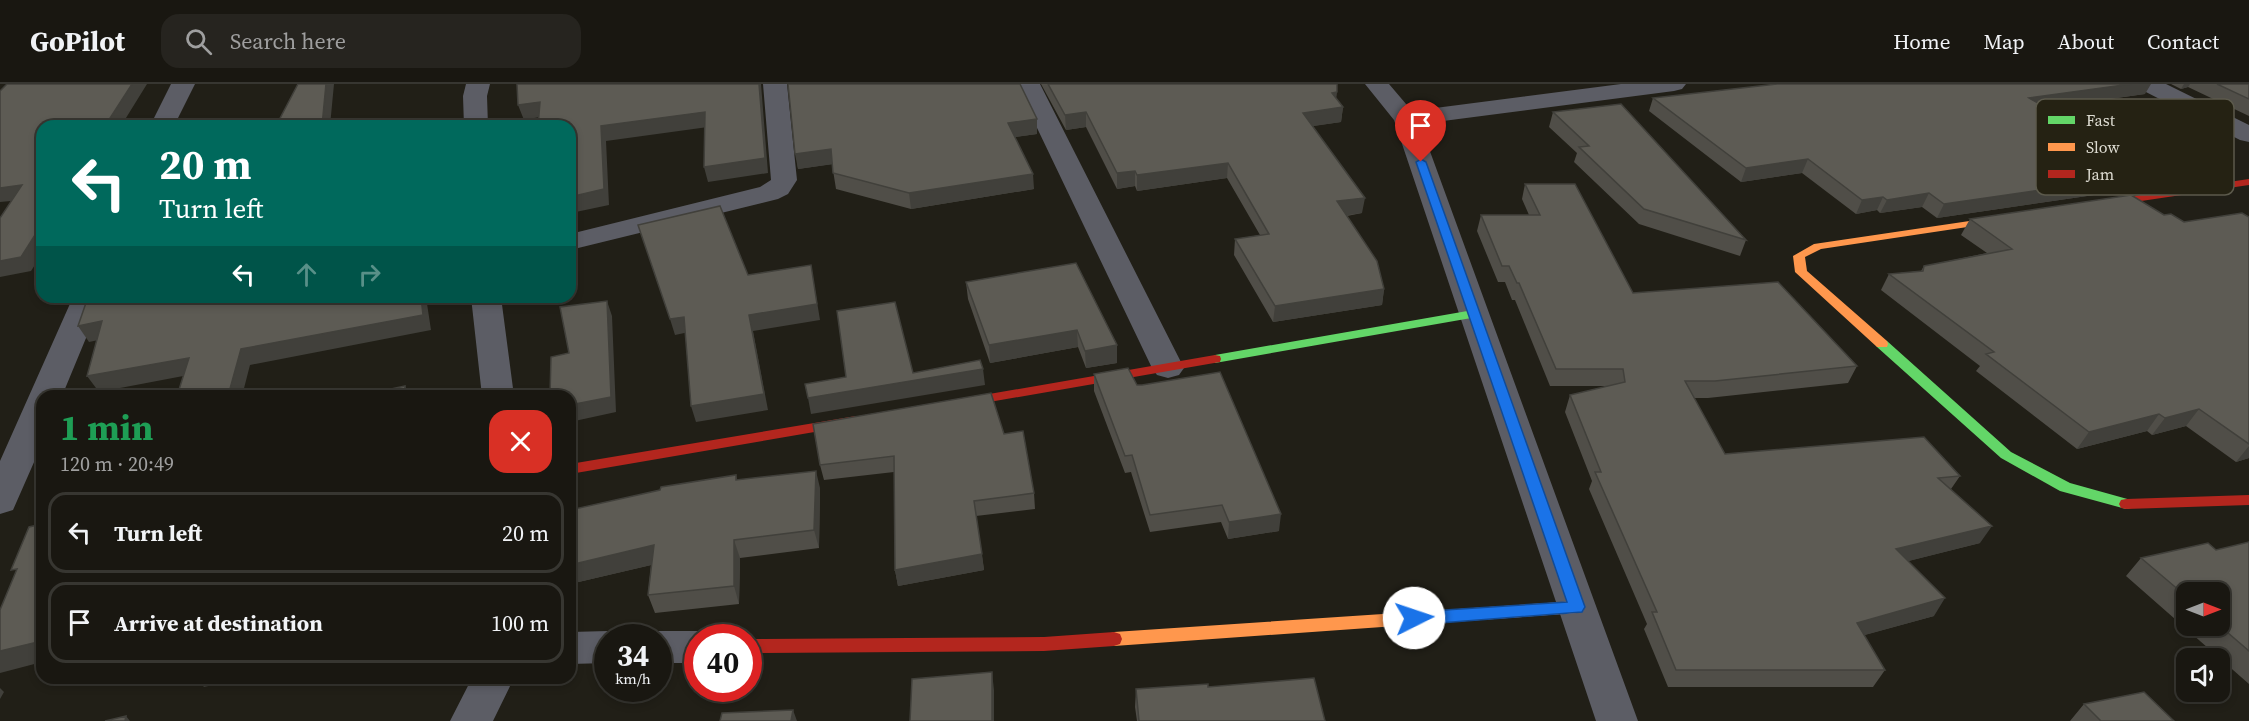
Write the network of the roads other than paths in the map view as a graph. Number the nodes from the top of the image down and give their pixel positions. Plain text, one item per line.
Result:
1 (183, 84) edge
2 (478, 84) edge
3 (775, 84) edge
4 (1028, 84) edge
5 (1377, 84) edge
6 (1674, 84) edge
7 (2148, 84) edge
8 (2178, 99) edge
9 (1406, 119) junction
10 (165, 120) edge
11 (476, 120) edge
12 (2234, 127) edge
13 (2249, 135) edge
14 (2249, 182) edge
15 (2234, 184) edge
16 (2161, 195) edge
17 (2086, 206) edge
18 (2028, 215) edge
19 (576, 241) edge
20 (85, 303) edge
21 (487, 303) edge
22 (1473, 314) junction
23 (1168, 368) junction
24 (48, 390) edge
25 (497, 390) edge
26 (934, 408) edge
27 (875, 417) edge
28 (36, 418) edge
29 (576, 468) edge
30 (2249, 500) edge
31 (0, 501) edge
32 (1577, 607) junction
33 (762, 646) edge
34 (576, 648) edge
35 (594, 648) edge
36 (491, 684) edge
37 (471, 721) edge
38 (1617, 721) edge

1 - 10 street
2 - 11 street
3 - 19 street
4 - 23 street
5 - 9 street
6 - 9 street
7 - 8 street
9 - 22 street
12 - 13 street
14 - 15 street
16 - 17 street
18 - 30 street
20 - 24 street
21 - 25 street
22 - 23 street
22 - 32 street
23 - 26 street
27 - 29 street
28 - 31 street
32 - 33 street
32 - 38 street
34 - 35 street
36 - 37 street

